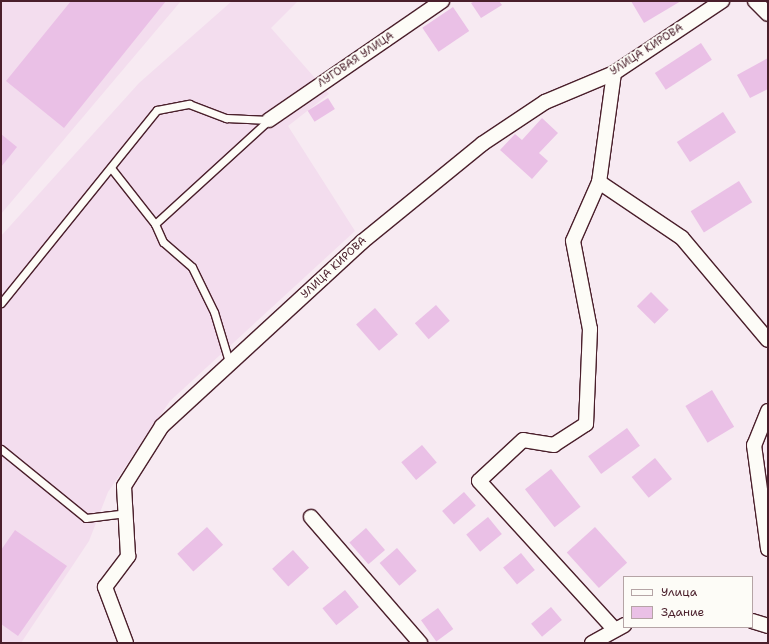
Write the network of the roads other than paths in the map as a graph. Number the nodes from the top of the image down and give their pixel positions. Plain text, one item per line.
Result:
1 (442, 1) edge
2 (722, 1) edge
3 (755, 1) edge
4 (768, 14) edge
5 (614, 73) junction
6 (269, 120) junction
7 (111, 168) junction
8 (599, 182) junction
9 (155, 224) junction
10 (1, 303) edge
11 (768, 340) edge
12 (230, 366) junction
13 (768, 411) edge
14 (1, 449) edge
15 (124, 513) junction
16 (311, 517) dead end
17 (768, 549) edge
18 (753, 621) edge
19 (768, 626) edge
20 (619, 627) edge
21 (126, 643) edge
22 (420, 643) edge
23 (592, 643) edge

1 - 6 street, ЛУГОВАЯ УЛИЦА
2 - 5 street, УЛИЦА КИРОВА
3 - 4 street
5 - 8 street
5 - 12 street, УЛИЦА КИРОВА
6 - 7 lane
6 - 9 lane
7 - 9 lane
7 - 10 lane
8 - 11 street
8 - 20 street
9 - 12 lane
12 - 15 street, УЛИЦА КИРОВА
13 - 17 street
14 - 15 lane
15 - 21 street, УЛИЦА КИРОВА
16 - 22 street
18 - 19 street
20 - 23 street

